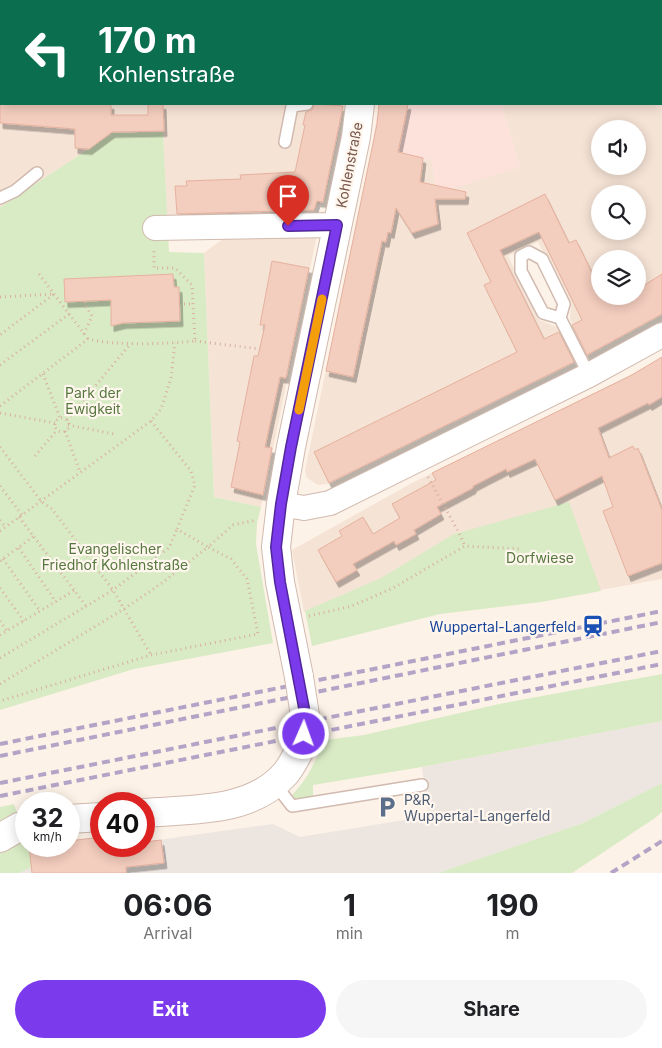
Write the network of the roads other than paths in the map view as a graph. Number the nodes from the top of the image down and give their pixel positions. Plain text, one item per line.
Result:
1 (300, 105) edge
2 (357, 108) edge
3 (285, 142) dead end
4 (37, 173) dead end
5 (0, 198) edge
6 (337, 225) junction
7 (155, 228) road end
8 (560, 318) junction
9 (662, 335) edge
10 (588, 375) junction
11 (280, 512) junction
12 (275, 784) junction
13 (422, 785) dead end
14 (155, 812) edge
15 (15, 829) edge
16 (0, 838) edge

1 - 3 lane
2 - 6 street, Kohlenstraße
4 - 5 lane
6 - 7 street, Kohlenstraße
6 - 11 street, Kohlenstraße
8 - 8 lane
8 - 10 lane
9 - 10 street
10 - 11 street
11 - 12 street, Kohlenstraße, bridge
12 - 13 lane
12 - 14 street, Kohlenstraße
15 - 16 street

